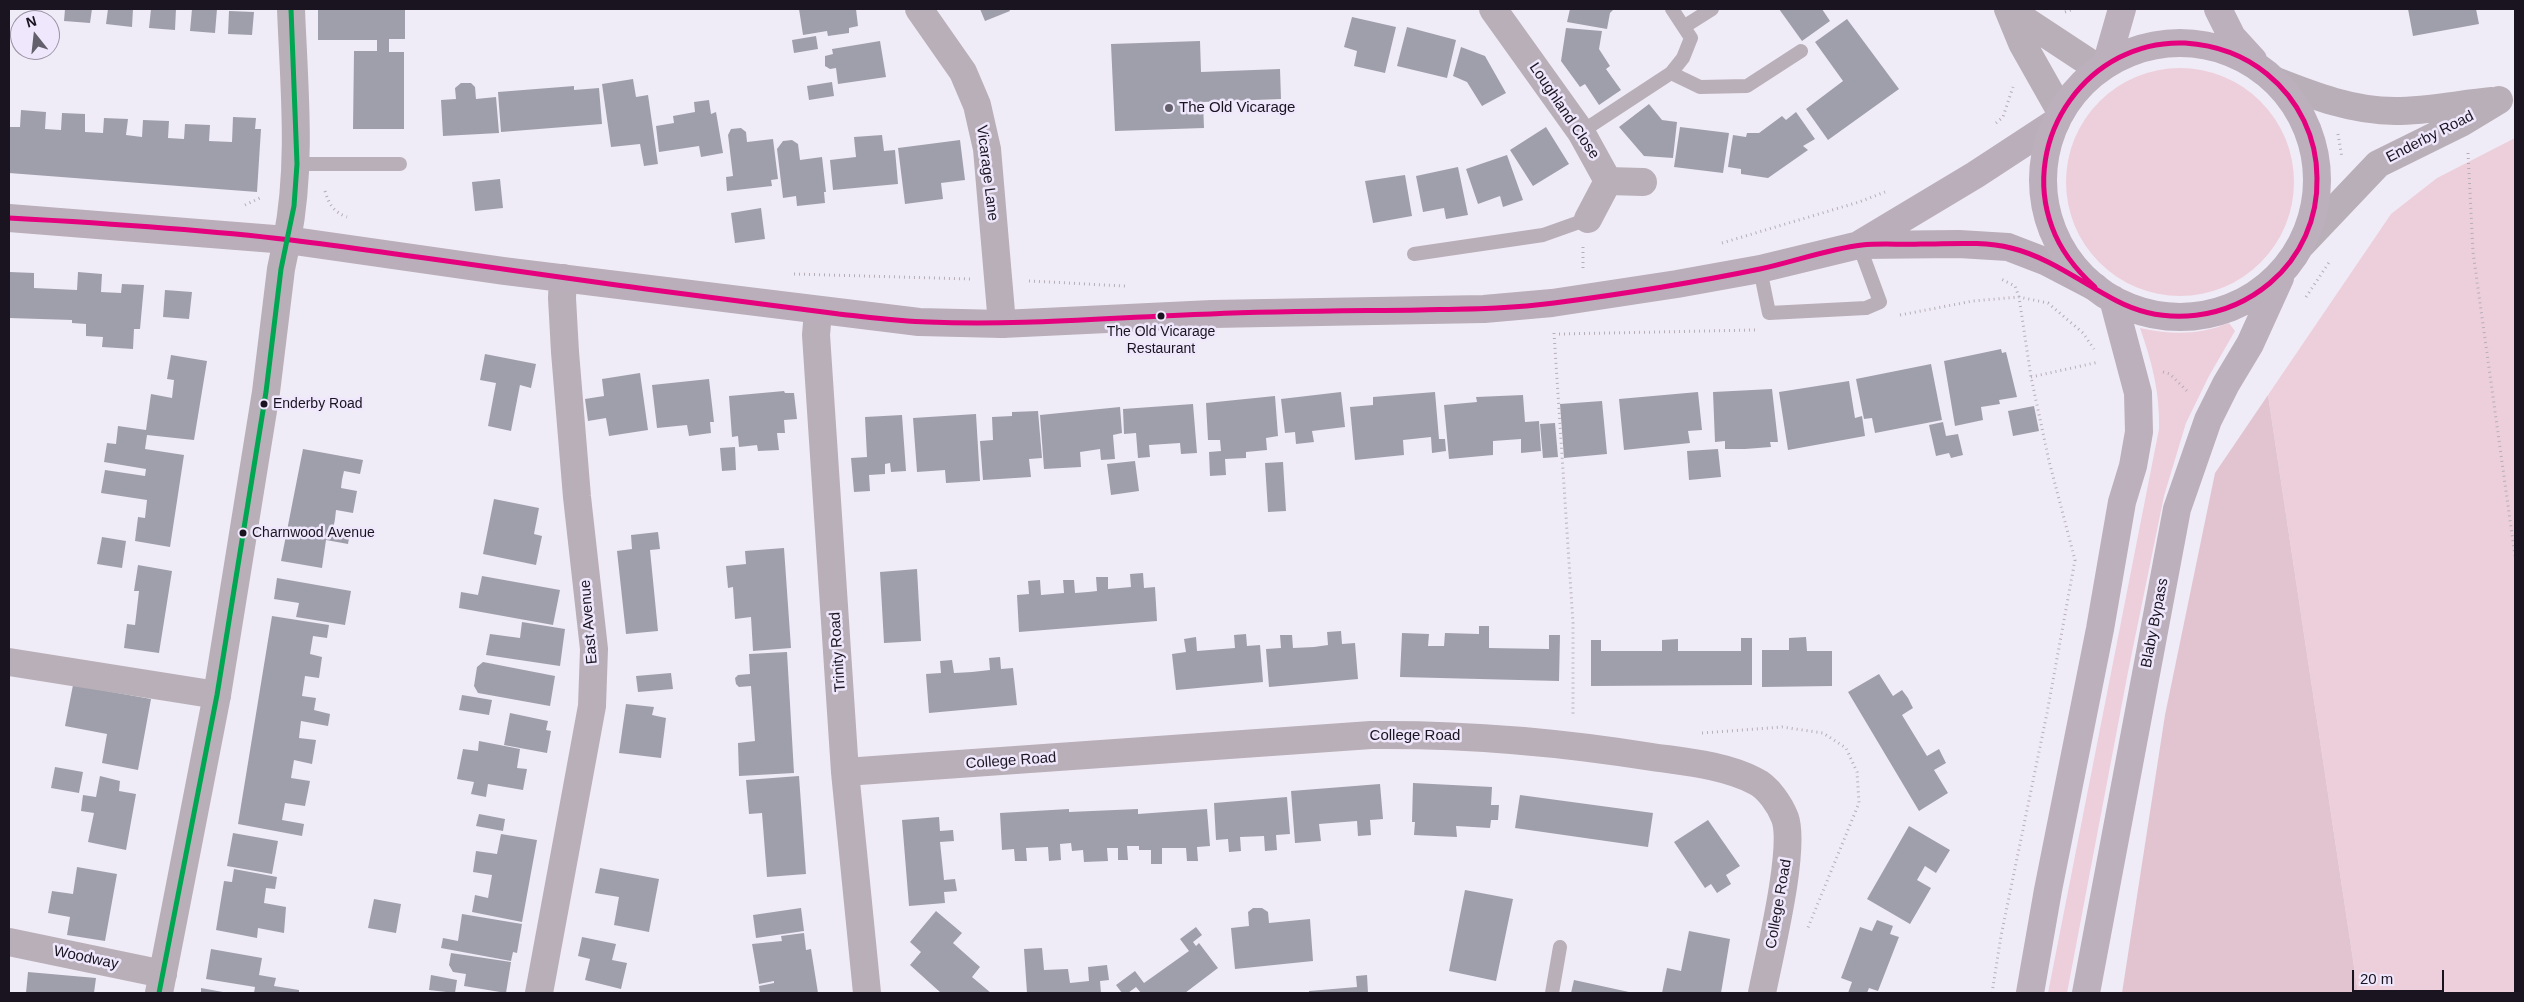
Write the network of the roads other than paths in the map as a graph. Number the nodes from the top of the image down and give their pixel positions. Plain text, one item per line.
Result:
1 (291, 9) edge
2 (919, 9) edge
3 (1672, 9) edge
4 (1712, 9) edge
5 (2008, 9) edge
6 (2122, 9) edge
7 (2218, 9) edge
8 (1499, 11) edge
9 (1685, 26) junction
10 (1801, 51) dead end
11 (2103, 67) junction
12 (1671, 72) junction
13 (2268, 74) junction
14 (2507, 97) edge
15 (2058, 117) junction
16 (1581, 132) junction
17 (297, 164) junction
18 (400, 164) dead end
19 (1608, 181) junction
20 (1643, 182) dead end
21 (9, 218) edge
22 (1588, 218) joint
23 (287, 240) junction
24 (2302, 244) junction
25 (1859, 245) junction
26 (1414, 254) dead end
27 (1760, 269) junction
28 (2283, 272) junction
29 (563, 278) junction
30 (2104, 293) junction
31 (818, 311) junction
32 (1002, 324) junction
33 (9, 662) edge
34 (217, 695) junction
35 (846, 772) junction
36 (9, 942) edge
37 (1560, 948) dead end
38 (161, 984) edge
39 (539, 993) edge
40 (867, 993) edge
41 (1552, 993) edge
42 (1762, 993) edge
43 (2030, 993) edge
44 (2086, 993) edge

1 - 17 street
2 - 32 street, Vicarage Lane
3 - 9 lane
4 - 9 lane
5 - 11 street
5 - 15 street
6 - 11 main road
7 - 13 main road
8 - 16 street, Loughland Close
9 - 12 lane
10 - 12 lane
11 - 13 main road
11 - 15 main road
12 - 16 lane
13 - 14 street, Enderby Road
13 - 24 main road
14 - 24 street, Enderby Road
15 - 25 main road
15 - 30 main road
16 - 19 street, Loughland Close
17 - 18 lane
17 - 23 street
19 - 20 street
19 - 22 street
21 - 23 main road
22 - 26 lane
23 - 29 main road
23 - 34 street
24 - 28 main road
25 - 27 main road
25 - 27 lane
25 - 30 main road
27 - 32 main road
28 - 30 main road
28 - 44 main road, Blaby Bypass
29 - 31 main road
29 - 39 street, East Avenue
30 - 43 main road
31 - 32 main road
31 - 35 street, Trinity Road
33 - 34 street
34 - 38 street
35 - 40 street, Trinity Road
35 - 42 street, College Road
36 - 38 street, Woodway
37 - 41 lane

